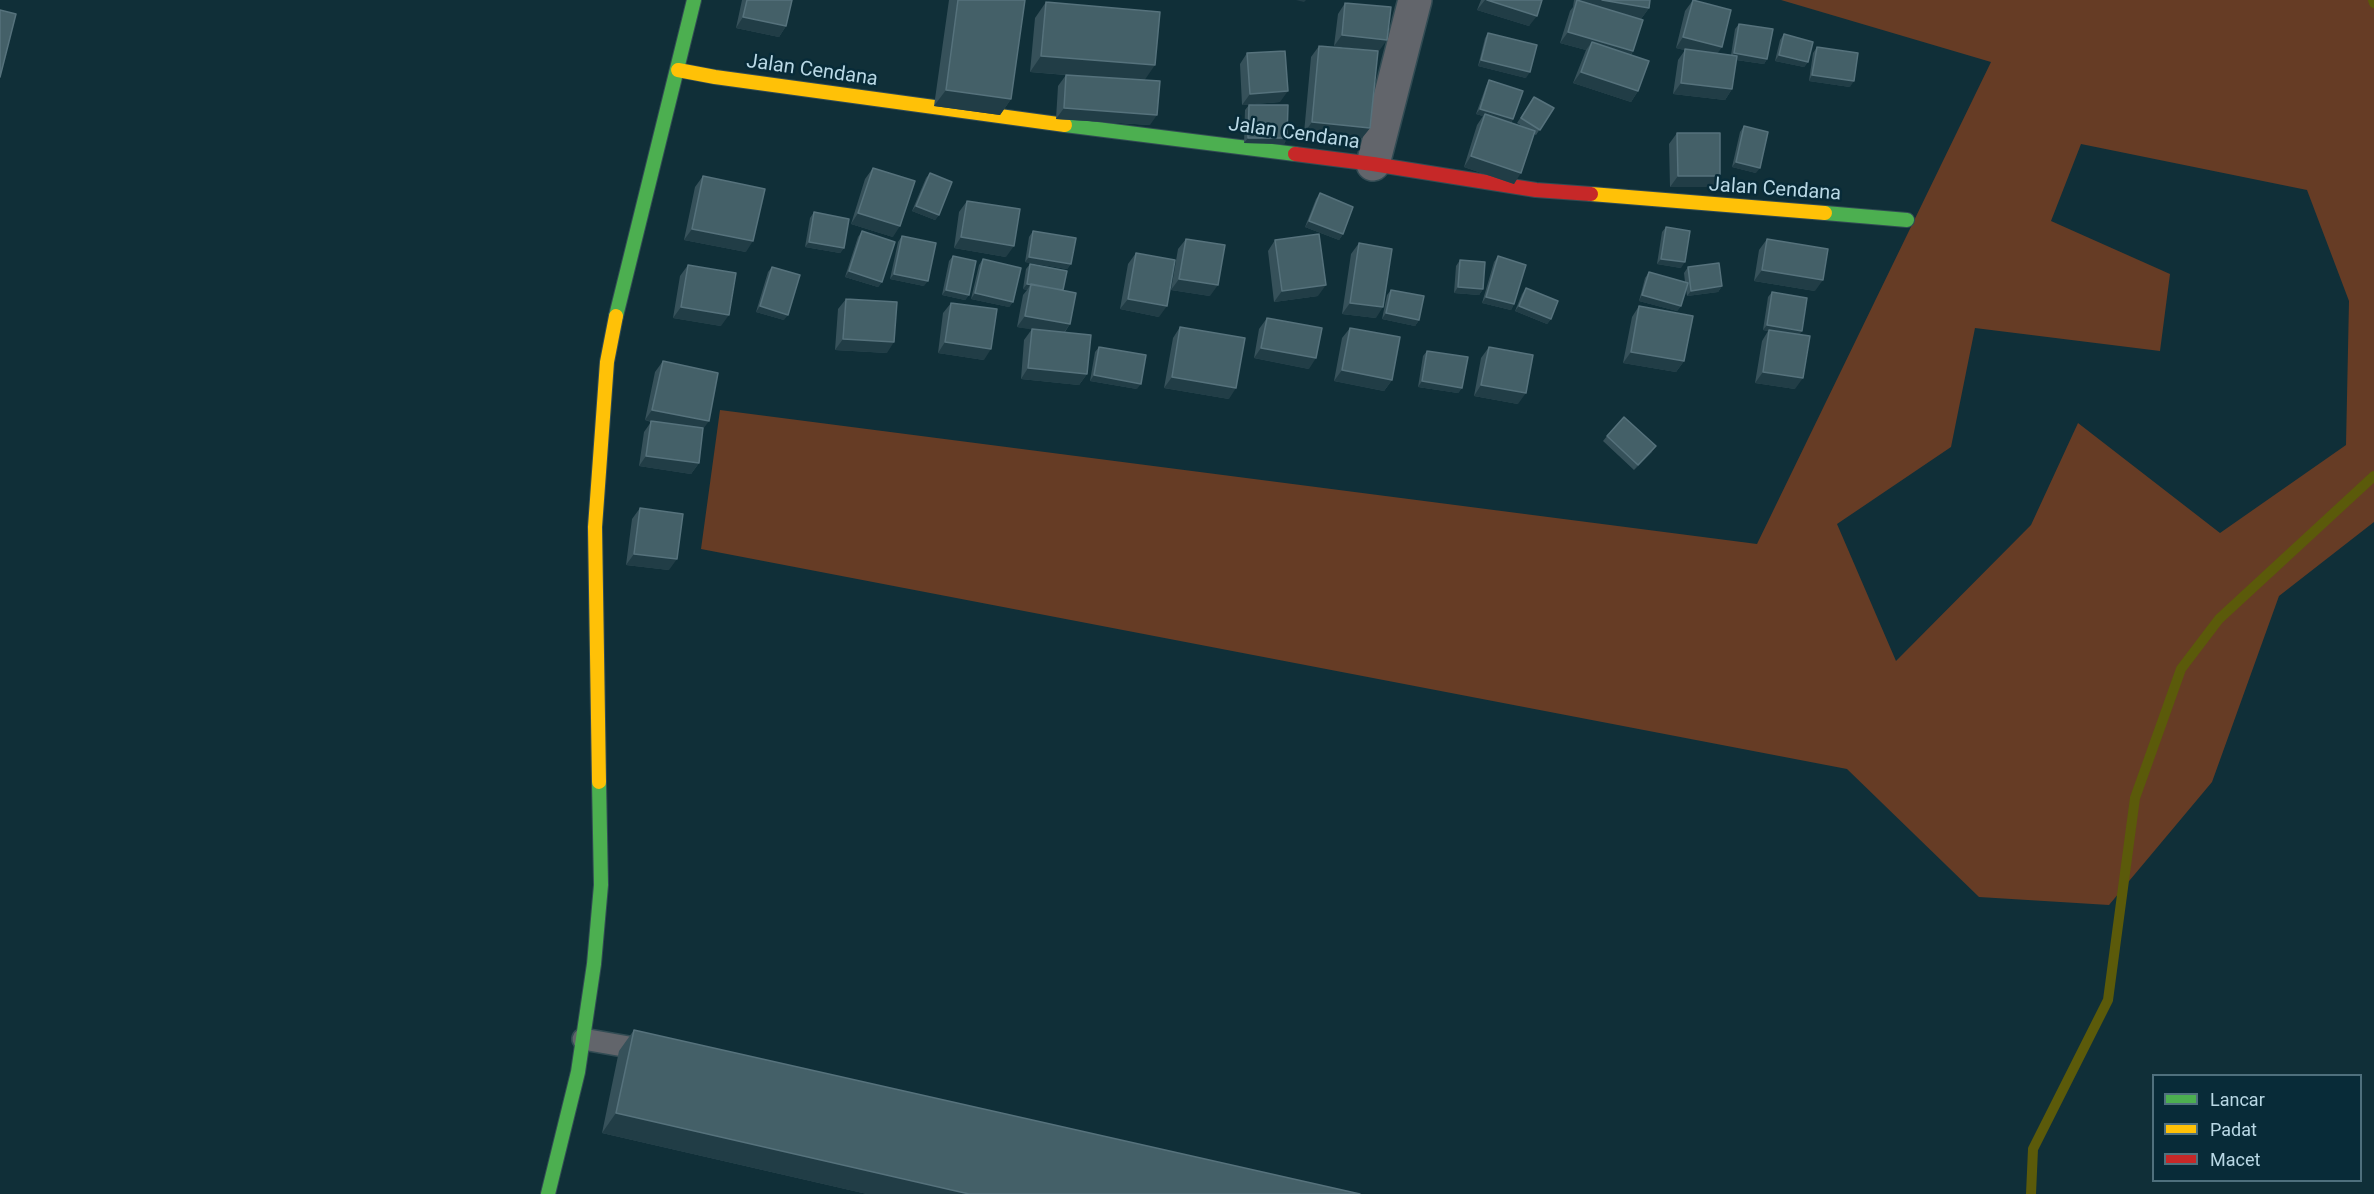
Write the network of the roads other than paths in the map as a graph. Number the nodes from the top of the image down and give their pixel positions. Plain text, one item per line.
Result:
1 (694, 0) edge
2 (1415, 0) edge
3 (678, 70) junction
4 (1373, 164) junction
5 (1907, 220) dead end
6 (583, 1039) junction
7 (668, 1054) edge
8 (548, 1194) edge

1 - 3 street
2 - 4 street
3 - 4 street, Jalan Cendana
3 - 6 street
4 - 5 street, Jalan Cendana
6 - 7 lane
6 - 8 street

